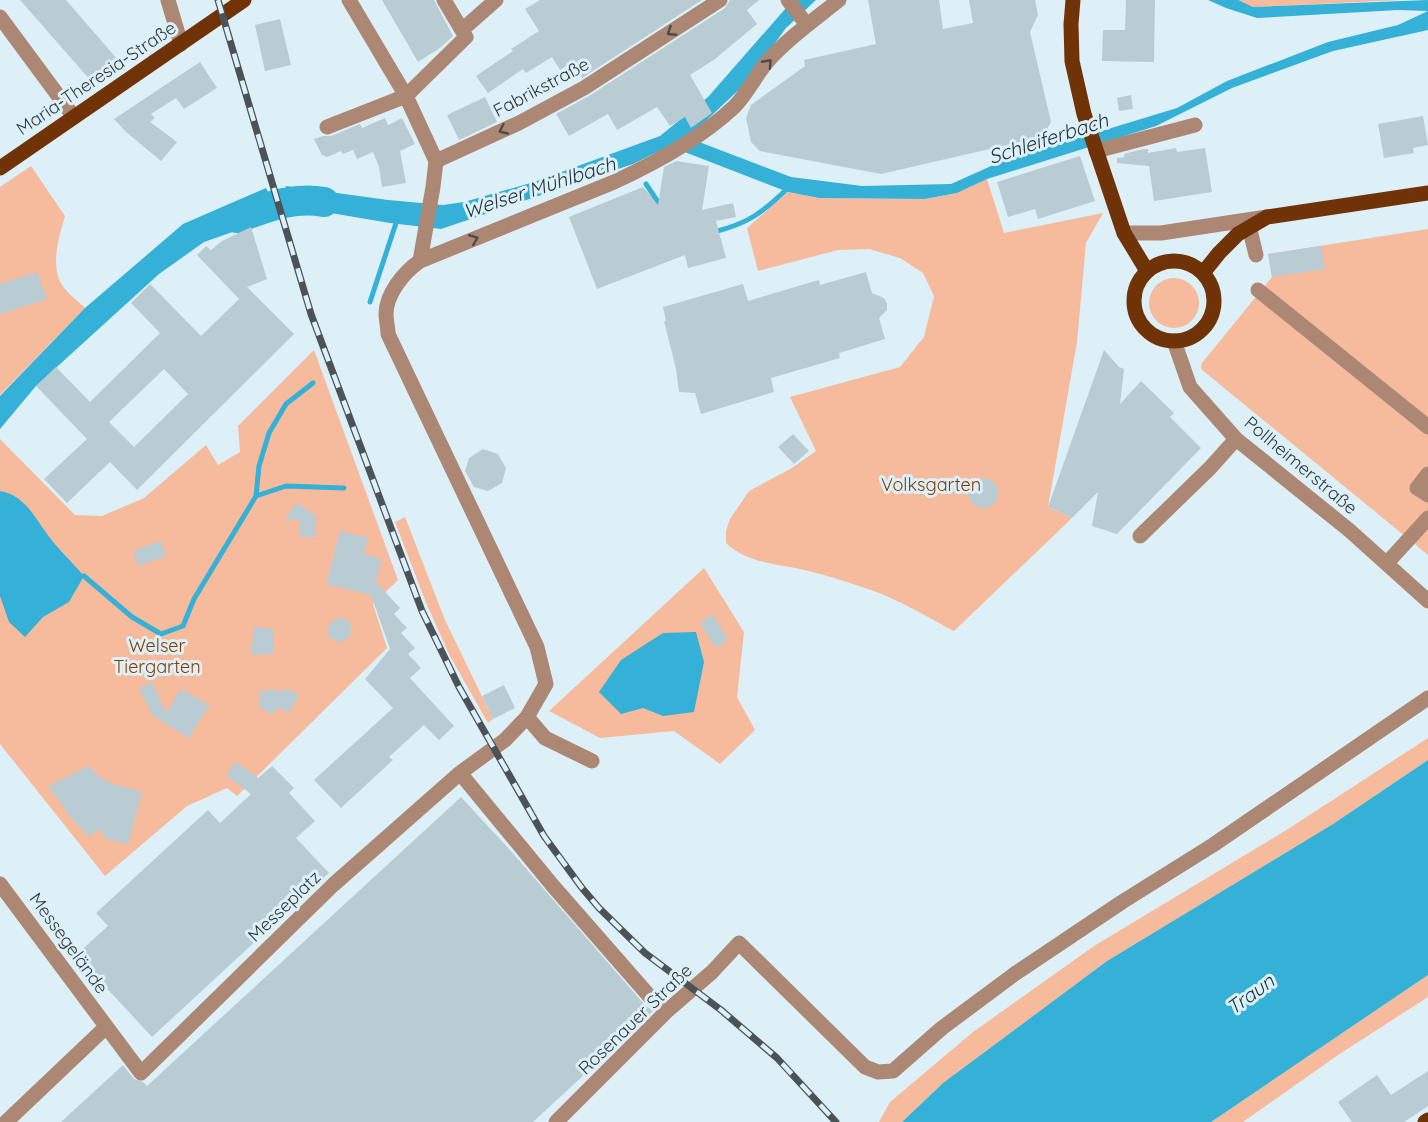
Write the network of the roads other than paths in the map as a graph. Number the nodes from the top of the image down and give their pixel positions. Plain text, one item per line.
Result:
1 (168, 0) edge
2 (244, 0) edge
3 (349, 0) edge
4 (444, 0) edge
5 (496, 0) edge
6 (720, 0) edge
7 (788, 0) edge
8 (839, 0) edge
9 (1073, 0) edge
10 (0, 17) edge
11 (805, 22) junction
12 (462, 30) junction
13 (181, 44) junction
14 (406, 96) junction
15 (74, 117) junction
16 (1196, 125) dead end
17 (327, 127) dead end
18 (1095, 148) junction
19 (436, 161) junction
20 (0, 168) edge
21 (1428, 193) edge
22 (1267, 217) junction
23 (1249, 226) junction
24 (1124, 233) junction
25 (1256, 255) dead end
26 (420, 261) junction
27 (1147, 272) junction
28 (1203, 273) junction
29 (1258, 290) dead end
30 (1174, 341) junction
31 (1428, 427) edge
32 (1236, 439) junction
33 (1428, 474) edge
34 (1428, 495) edge
35 (1428, 518) edge
36 (1140, 536) dead end
37 (1388, 563) junction
38 (1428, 601) edge
39 (1428, 698) edge
40 (527, 717) junction
41 (592, 761) dead end
42 (460, 773) junction
43 (0, 884) edge
44 (668, 1010) junction
45 (106, 1027) junction
46 (141, 1073) joint
47 (6, 1122) edge
48 (556, 1122) edge

1 - 13 street
2 - 13 main road, Maria-Theresia-Straße
3 - 14 street
4 - 12 street
5 - 12 street
6 -> 19 street, Fabrikstraße
7 - 11 street
8 - 11 street
9 - 18 main road
10 - 15 street
26 -> 11 street
12 - 14 street
13 - 15 main road, Maria-Theresia-Straße
14 - 17 street
14 - 19 street
15 - 20 main road, Maria-Theresia-Straße
16 - 18 street
18 - 24 main road
19 - 26 street
21 - 22 main road
22 - 23 main road
22 - 24 street
23 - 25 street
23 - 28 main road
24 - 27 main road
26 - 40 street, Messeplatz
27 - 28 main road
27 - 30 main road
28 - 30 main road
29 - 31 street
30 - 32 street, Pollheimerstraße
32 - 36 street
32 - 37 street, Pollheimerstraße
33 - 34 street
35 - 37 street
37 - 38 street, Pollheimerstraße
39 - 44 street, Rosenauer Straße
40 - 41 street
40 - 42 street, Messeplatz
42 - 44 street
42 - 46 street, Messeplatz
43 - 45 street, Messegelände
44 - 48 street, Rosenauer Straße
45 - 46 street, Messegelände
45 - 47 street

